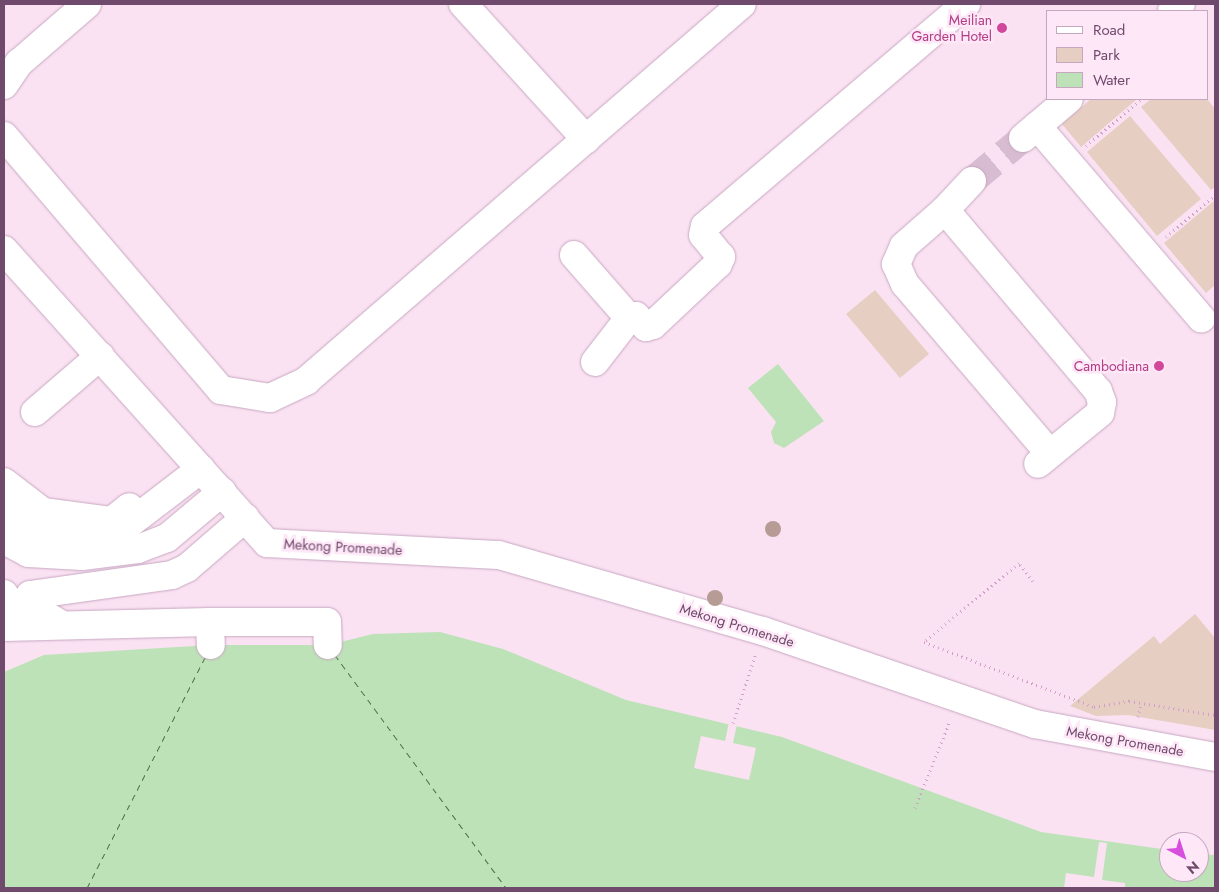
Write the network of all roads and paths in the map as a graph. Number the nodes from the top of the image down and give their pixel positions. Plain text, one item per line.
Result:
1 (87, 4) edge
2 (464, 4) edge
3 (742, 4) edge
4 (966, 4) edge
5 (4, 85) edge
6 (1068, 100) edge
7 (1140, 100) edge
8 (4, 136) edge
9 (586, 139) junction
10 (1080, 151) dead end
11 (972, 181) tunnel mouth
12 (1215, 195) edge
13 (945, 210) junction
14 (1159, 243) dead end
15 (4, 250) edge
16 (574, 255) dead end
17 (629, 318) junction
18 (1201, 318) dead end
19 (100, 356) junction
20 (595, 362) dead end
21 (35, 412) dead end
22 (195, 462) junction
23 (4, 482) edge
24 (222, 492) junction
25 (4, 510) edge
26 (251, 524) junction
27 (4, 540) edge
28 (1033, 581) dead end
29 (4, 594) edge
30 (62, 624) junction
31 (4, 627) edge
32 (763, 631) junction
33 (328, 645) dead end
34 (960, 698) junction
35 (1215, 715) edge
36 (733, 723) dead end
37 (1215, 757) edge
38 (915, 808) dead end

1 - 5 street
2 - 9 street
3 - 9 street
4 - 17 street
6 - 18 street
7 - 10 path
8 - 9 street
11 - 13 street
12 - 14 path
13 - 13 street
15 - 19 street, Mekong Promenade
16 - 17 street
17 - 20 street
19 - 21 street
19 - 22 street, Mekong Promenade
22 - 23 street
22 - 24 street, Mekong Promenade
22 - 25 street
24 - 26 street, Mekong Promenade
24 - 27 street
26 - 30 street
26 - 32 street, Mekong Promenade
28 - 35 path
29 - 30 street
30 - 31 street
30 - 33 street
32 - 34 street, Mekong Promenade
32 - 36 path
34 - 37 street, Mekong Promenade
34 - 38 path

